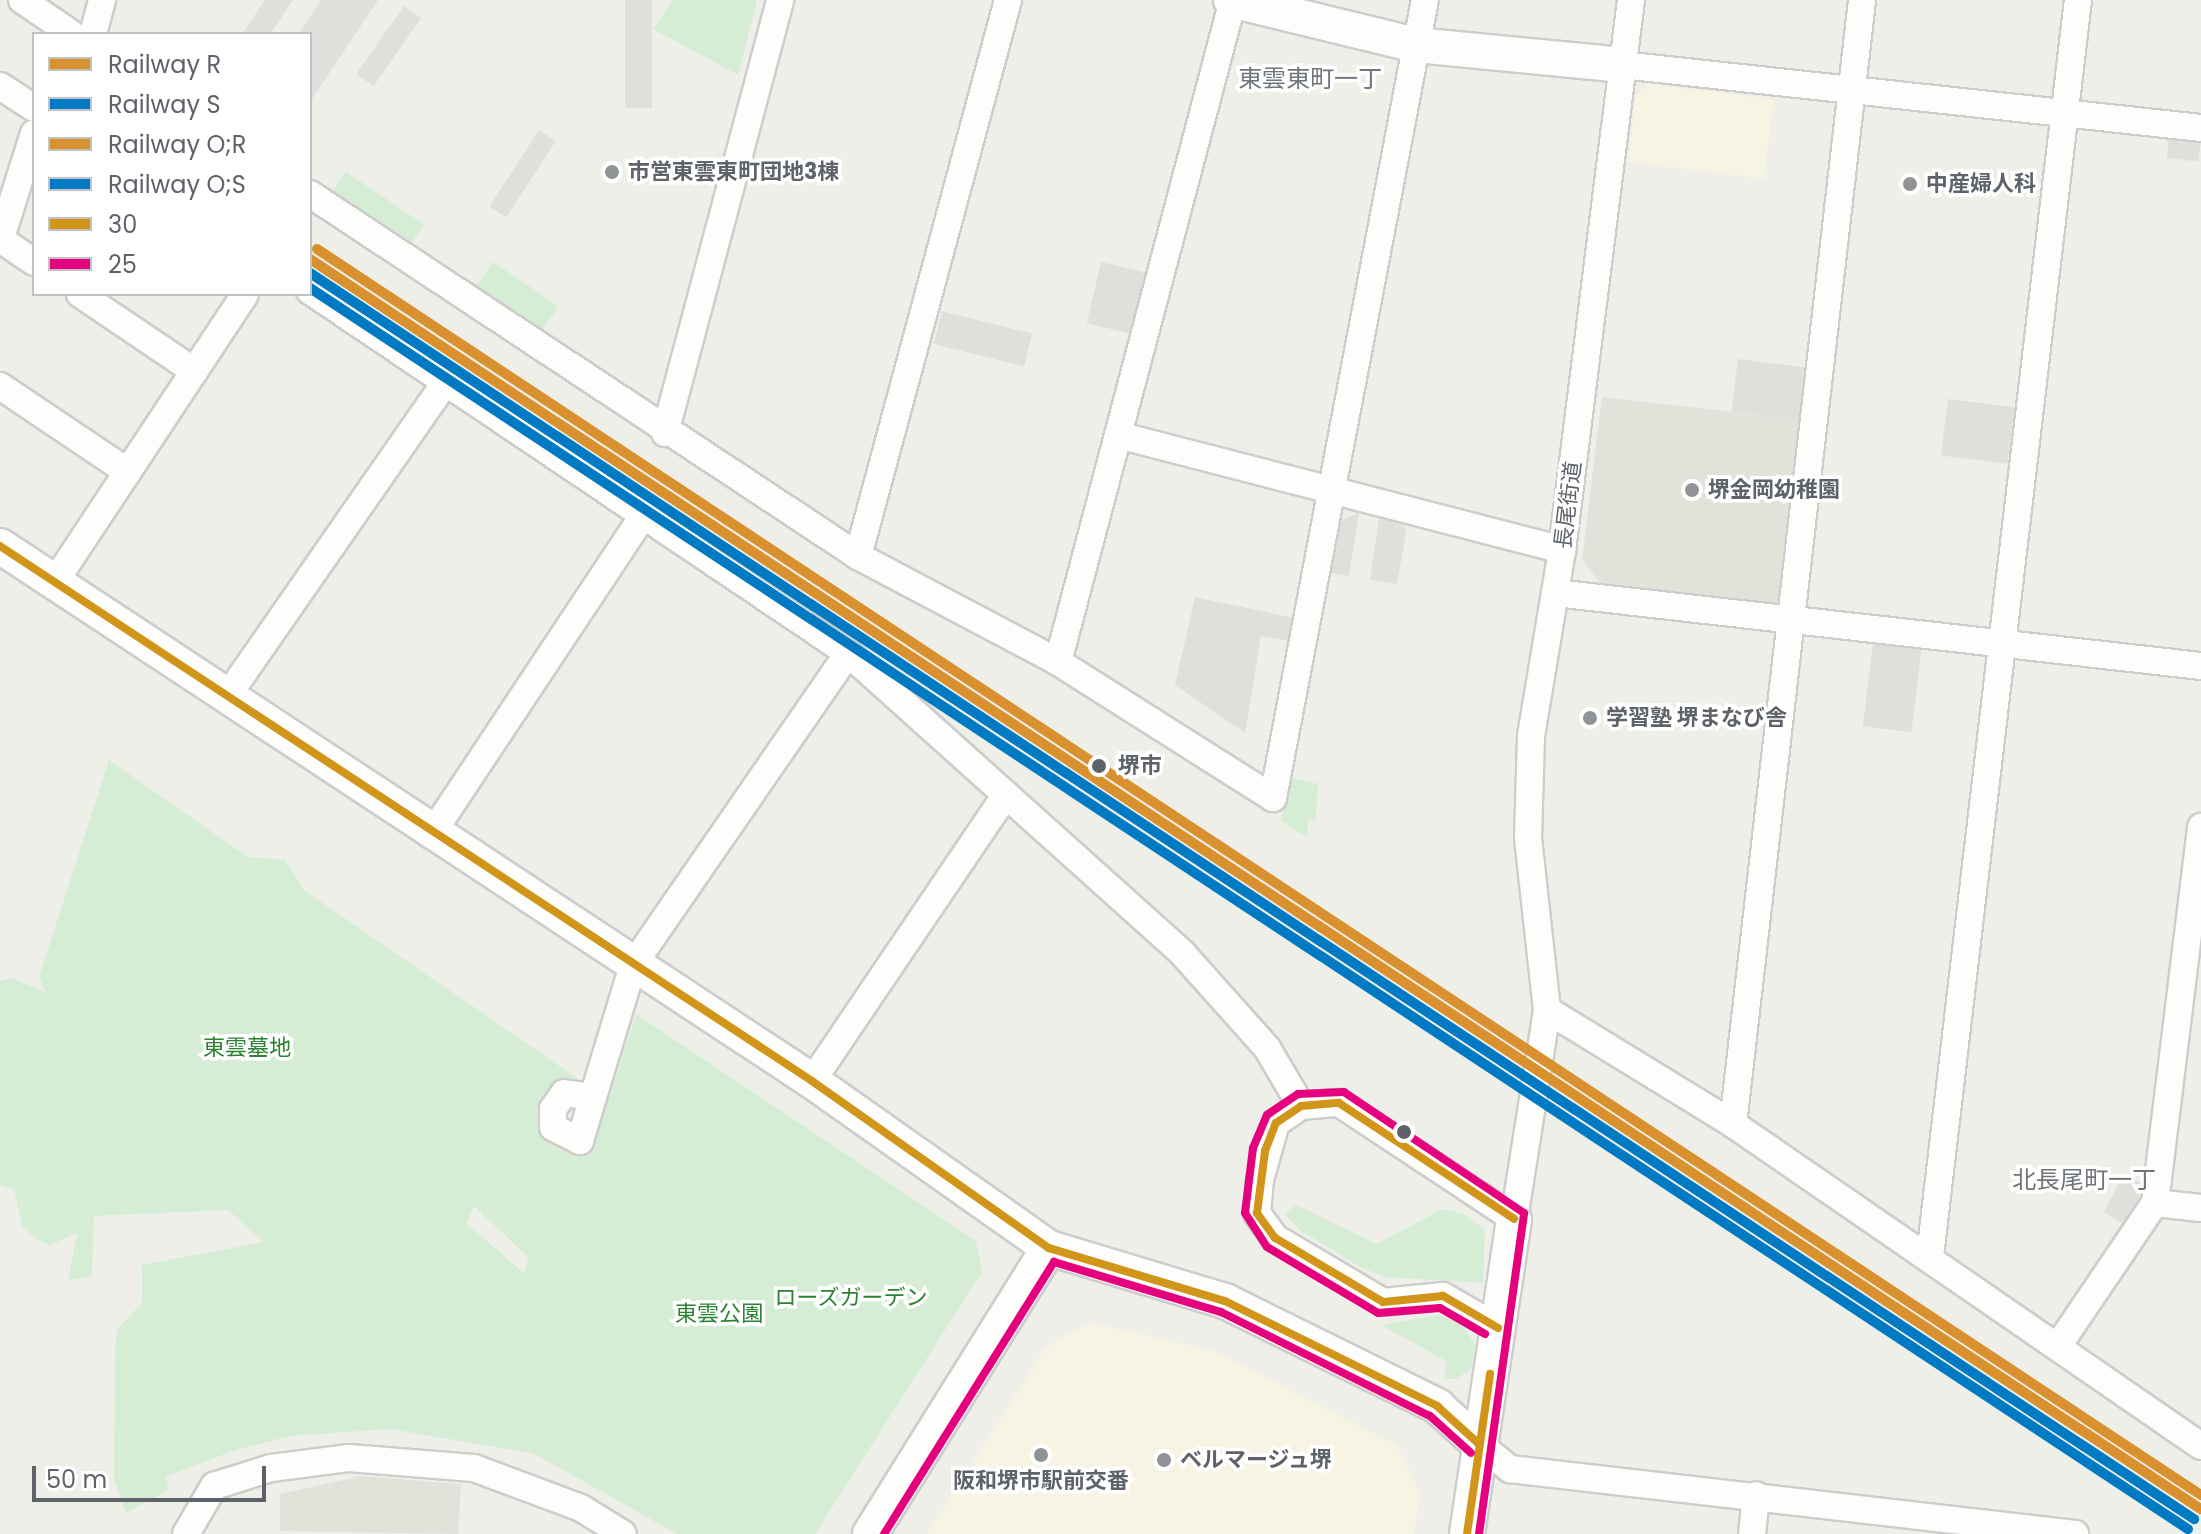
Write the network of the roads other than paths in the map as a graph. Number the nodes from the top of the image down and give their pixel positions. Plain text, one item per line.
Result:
1 (22, 0) edge
2 (102, 0) edge
3 (780, 0) edge
4 (1008, 0) edge
5 (1232, 0) edge
6 (1425, 0) edge
7 (1631, 0) edge
8 (1862, 0) edge
9 (2078, 0) edge
10 (69, 32) edge
11 (94, 32) edge
12 (1416, 45) junction
13 (1622, 65) junction
14 (0, 86) edge
15 (1852, 90) junction
16 (32, 107) edge
17 (2066, 114) junction
18 (2201, 128) edge
19 (32, 139) edge
20 (312, 195) edge
21 (0, 240) edge
22 (32, 261) edge
23 (312, 292) edge
24 (83, 296) edge
25 (244, 296) edge
26 (194, 371) junction
27 (446, 381) junction
28 (0, 386) edge
29 (665, 433) junction
30 (1118, 435) junction
31 (128, 472) junction
32 (1333, 490) junction
33 (646, 511) junction
34 (0, 546) edge
35 (1562, 550) junction
36 (858, 556) junction
37 (54, 583) junction
38 (1555, 593) junction
39 (1793, 621) junction
40 (2005, 644) junction
41 (848, 653) junction
42 (1058, 662) junction
43 (2201, 666) edge
44 (226, 698) junction
45 (1006, 795) junction
46 (2201, 827) edge
47 (431, 835) junction
48 (633, 965) junction
49 (1547, 1010) junction
50 (812, 1081) junction
51 (593, 1097) dead end
52 (1301, 1106) junction
53 (1733, 1124) junction
54 (2155, 1203) junction
55 (2201, 1208) edge
56 (1514, 1219) junction
57 (1049, 1248) junction
58 (1930, 1256) junction
59 (1498, 1328) junction
60 (2058, 1346) junction
61 (1479, 1444) junction
62 (2201, 1446) edge
63 (1756, 1495) junction
64 (2012, 1530) edge
65 (186, 1534) edge
66 (623, 1534) edge
67 (870, 1534) edge
68 (1467, 1534) edge
69 (1752, 1534) edge
70 (2075, 1534) edge

1 - 10 street
2 - 11 street
3 - 29 street
4 - 36 street
5 - 12 street
5 - 30 street
6 - 12 street
7 - 13 street, 長尾街道
8 - 15 street
9 - 17 street
12 - 13 street
12 - 32 street
13 - 15 street
13 - 35 street, 長尾街道
14 - 16 street
15 - 17 street
15 - 39 street
17 - 18 street
17 - 40 street
19 - 21 street
20 - 29 street
21 - 22 street
23 - 27 street
24 - 26 street
25 - 26 street
26 - 31 street
27 - 33 street
27 - 44 street
28 - 31 street
29 - 36 street
30 - 32 street
30 - 42 street
31 - 37 street
32 - 35 street
32 - 42 street
33 - 41 street
33 - 47 street
34 - 37 street
35 - 38 street, 長尾街道
36 - 42 street
37 - 44 street
38 - 39 street
38 - 49 street, 長尾街道
39 - 40 street
39 - 53 street
40 - 43 street
40 - 58 street
41 - 45 street
41 - 48 street
44 - 47 street
45 - 50 street
45 - 52 street
46 - 54 street
47 - 48 street
48 - 50 street
48 - 51 street
49 - 53 street
49 - 56 street, 長尾街道
50 - 57 street
52 - 56 street
52 - 59 street
53 - 58 street
54 - 55 street
54 - 60 street
56 - 59 street
57 - 61 street
57 - 67 street
58 - 60 street
59 - 61 street
60 - 62 street
61 - 63 street
61 - 68 street
63 - 64 street
63 - 69 street
64 - 70 street
65 - 66 street

